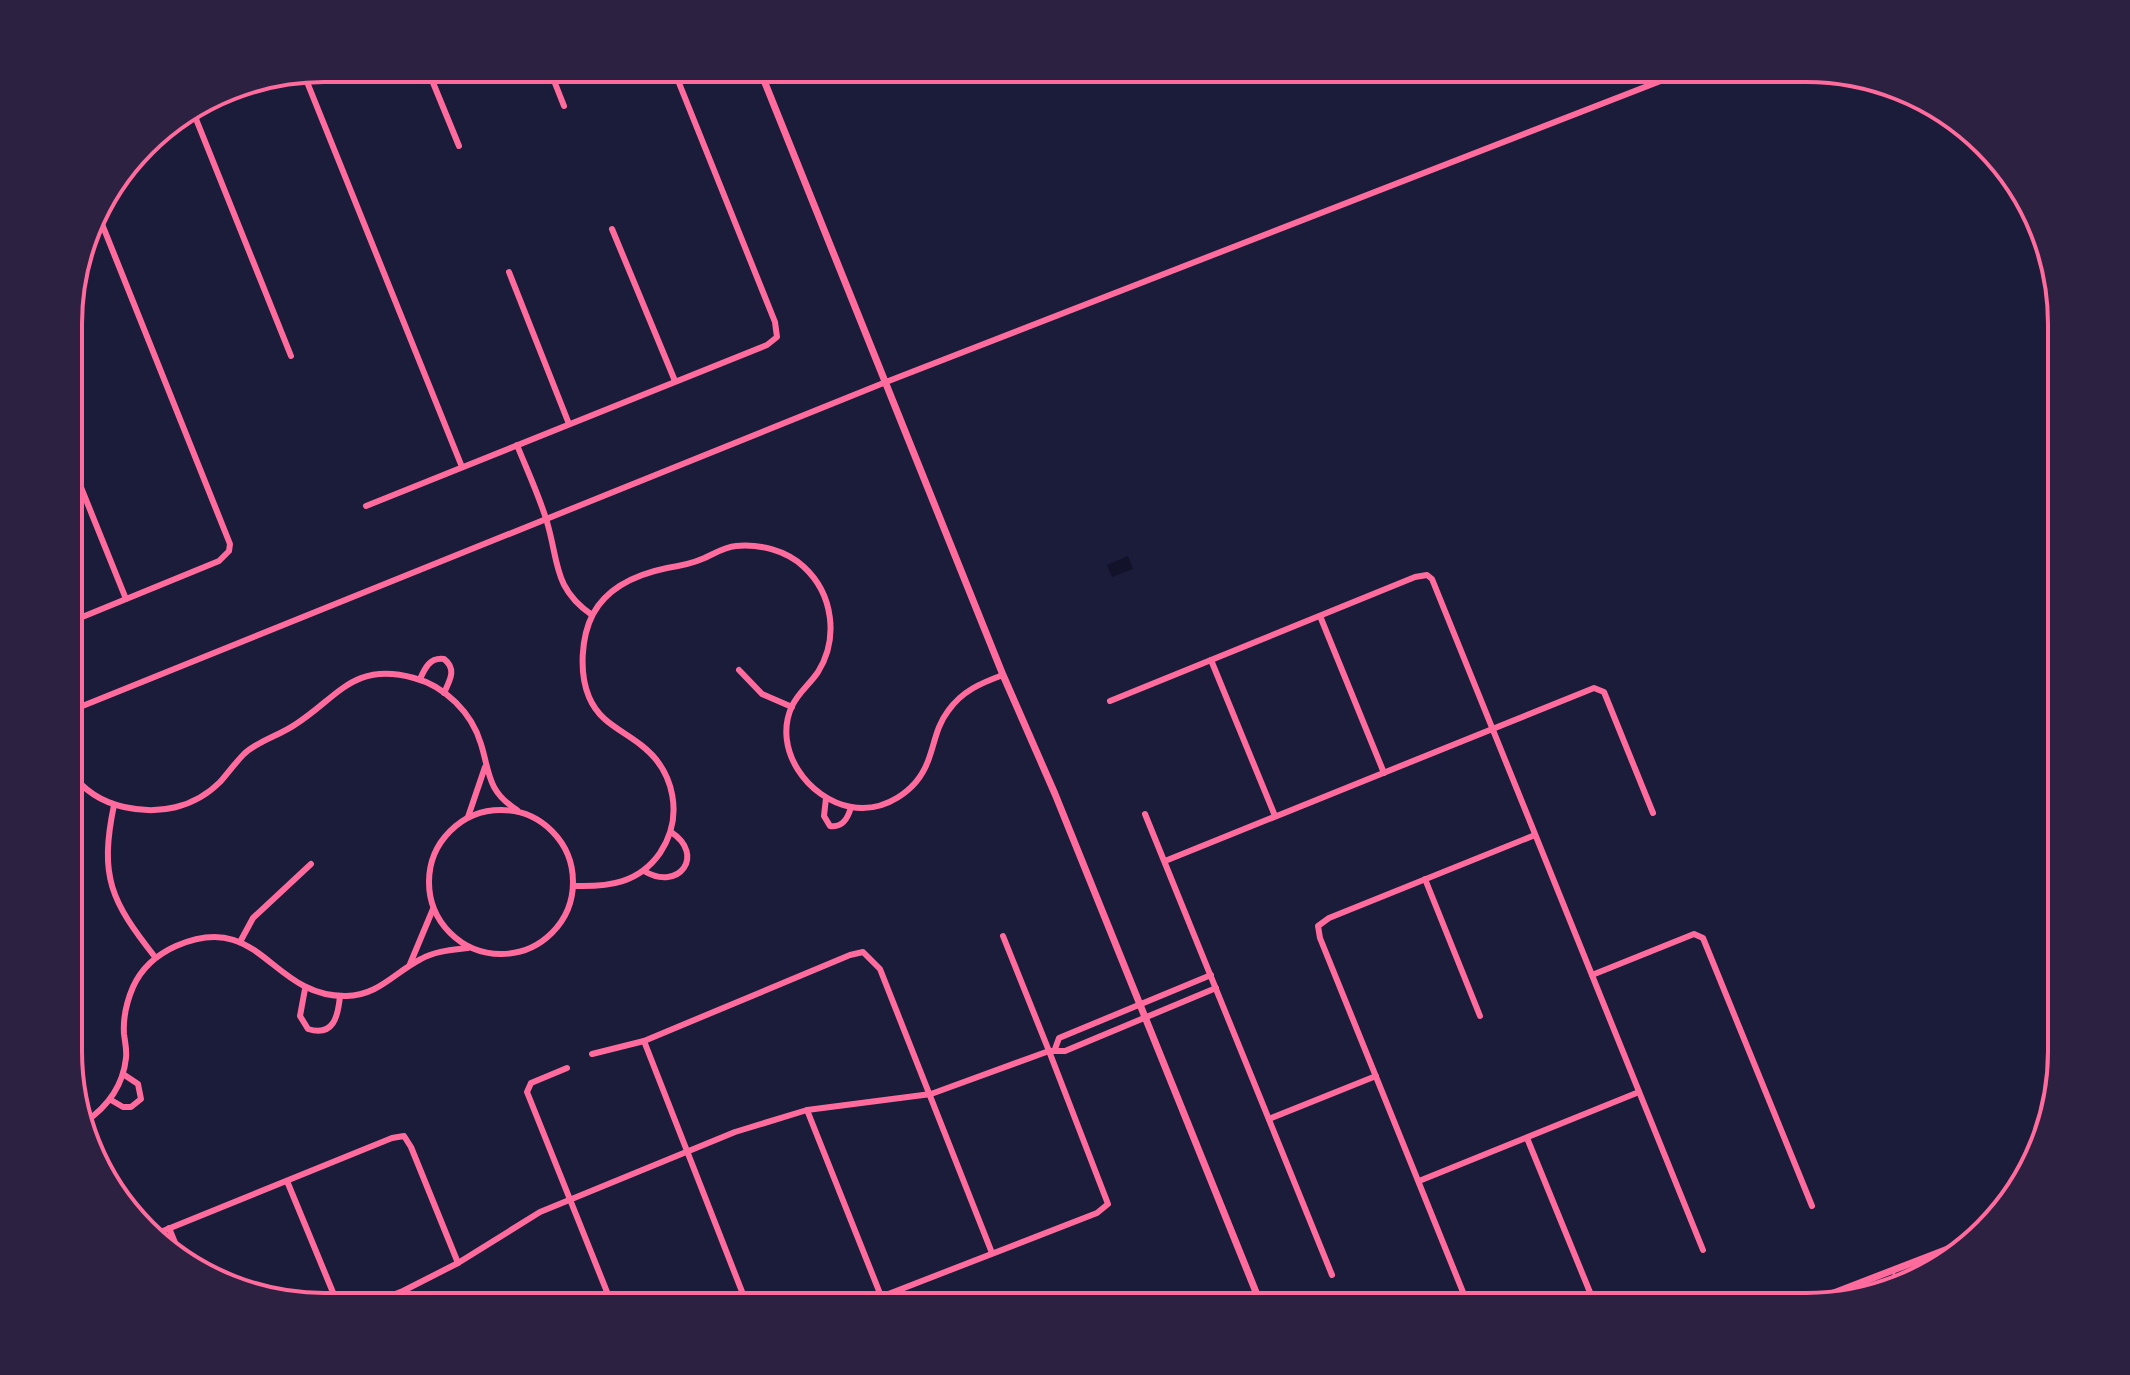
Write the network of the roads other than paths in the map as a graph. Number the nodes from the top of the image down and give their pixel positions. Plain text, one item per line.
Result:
1 (433, 82) edge
2 (555, 82) edge
3 (679, 82) edge
4 (765, 82) edge
5 (1658, 82) edge
6 (307, 83) edge
7 (564, 106) dead end
8 (196, 119) edge
9 (459, 146) dead end
10 (103, 227) edge
11 (612, 229) dead end
12 (509, 272) dead end
13 (291, 356) dead end
14 (675, 381) junction
15 (886, 382) junction
16 (569, 424) junction
17 (517, 445) junction
18 (462, 467) junction
19 (82, 490) edge
20 (366, 506) dead end
21 (547, 519) junction
22 (126, 599) junction
23 (592, 615) junction
24 (1320, 616) junction
25 (82, 617) edge
26 (1211, 660) junction
27 (739, 670) dead end
28 (1003, 675) junction
29 (420, 679) junction
30 (444, 693) junction
31 (1110, 701) dead end
32 (82, 706) edge
33 (792, 707) junction
34 (1492, 729) junction
35 (485, 767) junction
36 (1384, 773) junction
37 (82, 785) edge
38 (826, 798) junction
39 (114, 805) junction
40 (851, 807) junction
41 (517, 810) junction
42 (1653, 813) dead end
43 (1145, 814) dead end
44 (1275, 816) junction
45 (467, 818) junction
46 (671, 832) junction
47 (1535, 835) junction
48 (1165, 861) junction
49 (311, 864) dead end
50 (644, 871) junction
51 (1425, 879) junction
52 (575, 886) junction
53 (433, 909) junction
54 (1003, 936) dead end
55 (240, 942) junction
56 (468, 948) junction
57 (155, 957) junction
58 (409, 966) junction
59 (1211, 975) junction
60 (1592, 975) junction
61 (1216, 988) junction
62 (305, 989) junction
63 (340, 996) junction
64 (1140, 1004) junction
65 (1145, 1016) junction
66 (1480, 1016) dead end
67 (644, 1041) junction
68 (1052, 1050) junction
69 (592, 1054) dead end
70 (567, 1068) dead end
71 (123, 1074) junction
72 (1376, 1076) junction
73 (1639, 1092) junction
74 (931, 1094) junction
75 (111, 1100) junction
76 (807, 1110) junction
77 (92, 1116) edge
78 (1269, 1119) junction
79 (1527, 1138) junction
80 (688, 1152) junction
81 (287, 1181) junction
82 (1419, 1181) junction
83 (570, 1199) junction
84 (1812, 1206) dead end
85 (169, 1228) junction
86 (163, 1231) edge
87 (174, 1240) edge
88 (1703, 1250) dead end
89 (992, 1253) junction
90 (1939, 1253) edge
91 (458, 1263) junction
92 (1893, 1271) junction
93 (1332, 1275) dead end
94 (1896, 1276) edge
95 (1845, 1289) edge
96 (1256, 1292) edge
97 (1463, 1292) edge
98 (1590, 1292) edge
99 (333, 1293) edge
100 (398, 1293) edge
101 (607, 1293) edge
102 (742, 1293) edge
103 (880, 1293) edge
104 (890, 1293) edge

1 - 9 street
2 - 7 street
3 - 14 street
4 - 15 street
5 - 15 street
6 - 18 street
8 - 13 street
10 - 22 street
11 - 14 street
12 - 16 street
14 - 16 street
15 - 21 street
15 - 28 street
16 - 17 street
17 - 18 street
17 - 21 street
18 - 20 street
19 - 22 street
21 - 23 street
21 - 32 street
22 - 25 street
23 - 33 street
23 - 46 street
24 - 26 street
24 - 34 street
24 - 36 street
26 - 31 street
26 - 44 street
27 - 33 street
28 - 40 street
28 - 64 street
29 - 30 street
29 - 30 street
29 - 39 street
30 - 35 street
33 - 38 street
34 - 36 street
34 - 42 street
34 - 47 street
35 - 41 street
35 - 45 street
36 - 44 street
37 - 39 street
38 - 40 street
38 - 40 street
39 - 57 street
41 - 45 street
41 - 52 street
43 - 48 street
44 - 48 street
45 - 53 street
46 - 50 street
46 - 50 street
47 - 51 street
47 - 60 street
48 - 59 street
49 - 55 street
50 - 52 street
51 - 66 street
51 - 72 street
52 - 56 street
53 - 56 street
53 - 58 street
54 - 68 street
55 - 57 street
55 - 62 street
56 - 58 street
57 - 71 street
58 - 63 street
59 - 61 street
59 - 64 street
60 - 73 street
60 - 84 street
61 - 65 street
61 - 78 street
62 - 63 street
62 - 63 street
64 - 65 street
64 - 68 street
65 - 68 street
65 - 96 street
67 - 69 street
67 - 74 street
67 - 80 street
68 - 74 street
68 - 89 street
70 - 83 street
71 - 75 street
71 - 75 street
72 - 78 street
72 - 82 street
73 - 79 street
73 - 88 street
74 - 76 street
74 - 89 street
75 - 77 street
76 - 80 street
76 - 103 street
78 - 93 street
79 - 82 street
79 - 98 street
80 - 83 street
80 - 102 street
81 - 85 street
81 - 91 street
81 - 99 street
82 - 97 street
83 - 91 street
83 - 101 street
85 - 86 street
85 - 87 street
89 - 104 street
90 - 92 street
91 - 100 street
92 - 94 lane
92 - 95 street

